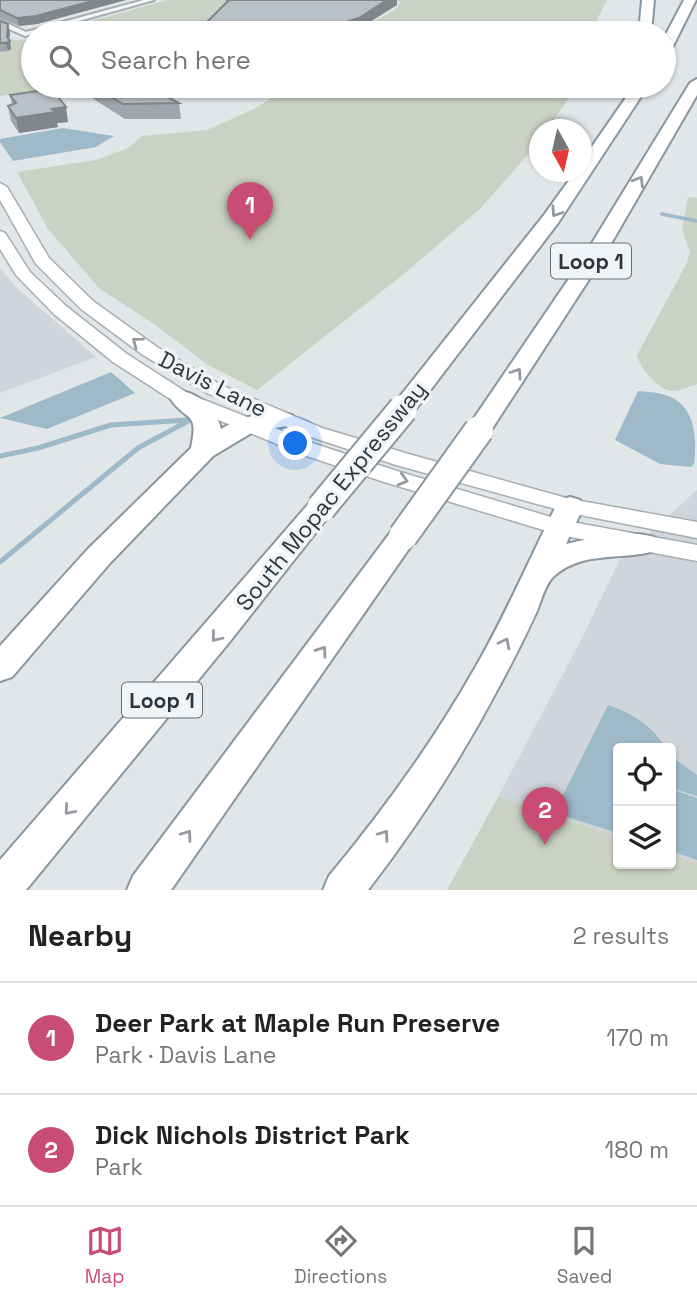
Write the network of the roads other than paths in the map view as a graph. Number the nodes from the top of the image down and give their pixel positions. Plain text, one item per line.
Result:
1 (151, 0) edge
2 (648, 0) edge
3 (690, 0) edge
4 (73, 21) edge
5 (646, 21) edge
6 (0, 22) edge
7 (676, 27) edge
8 (21, 32) edge
9 (696, 86) edge
10 (630, 98) edge
11 (0, 187) edge
12 (0, 236) edge
13 (49, 268) junction
14 (24, 275) junction
15 (182, 398) junction
16 (283, 420) junction
17 (246, 425) junction
18 (204, 450) junction
19 (565, 517) junction
20 (697, 530) edge
21 (643, 544) junction
22 (697, 553) edge
23 (538, 573) junction
24 (0, 668) edge
25 (0, 890) edge
26 (147, 890) edge
27 (343, 890) edge

1 - 4 street
2 - 5 highway
3 - 7 highway
6 - 8 street
26 -> 9 highway, Loop 1, bridge
10 -> 25 highway, South Mopac Expressway / Loop 1, bridge
11 - 13 main road, Davis Lane
12 - 14 main road, Davis Lane
13 - 14 main road
16 -> 13 main road, Davis Lane
14 - 15 main road, Davis Lane
15 - 17 main road, Davis Lane
15 - 18 highway
16 - 17 highway
16 - 19 main road, Davis Lane
17 - 18 highway
17 -> 19 main road, Davis Lane
18 - 24 highway
19 - 20 main road, Davis Lane
19 - 21 main road, Davis Lane
19 - 23 highway
21 - 22 main road, Davis Lane
21 - 23 highway
27 -> 23 highway

